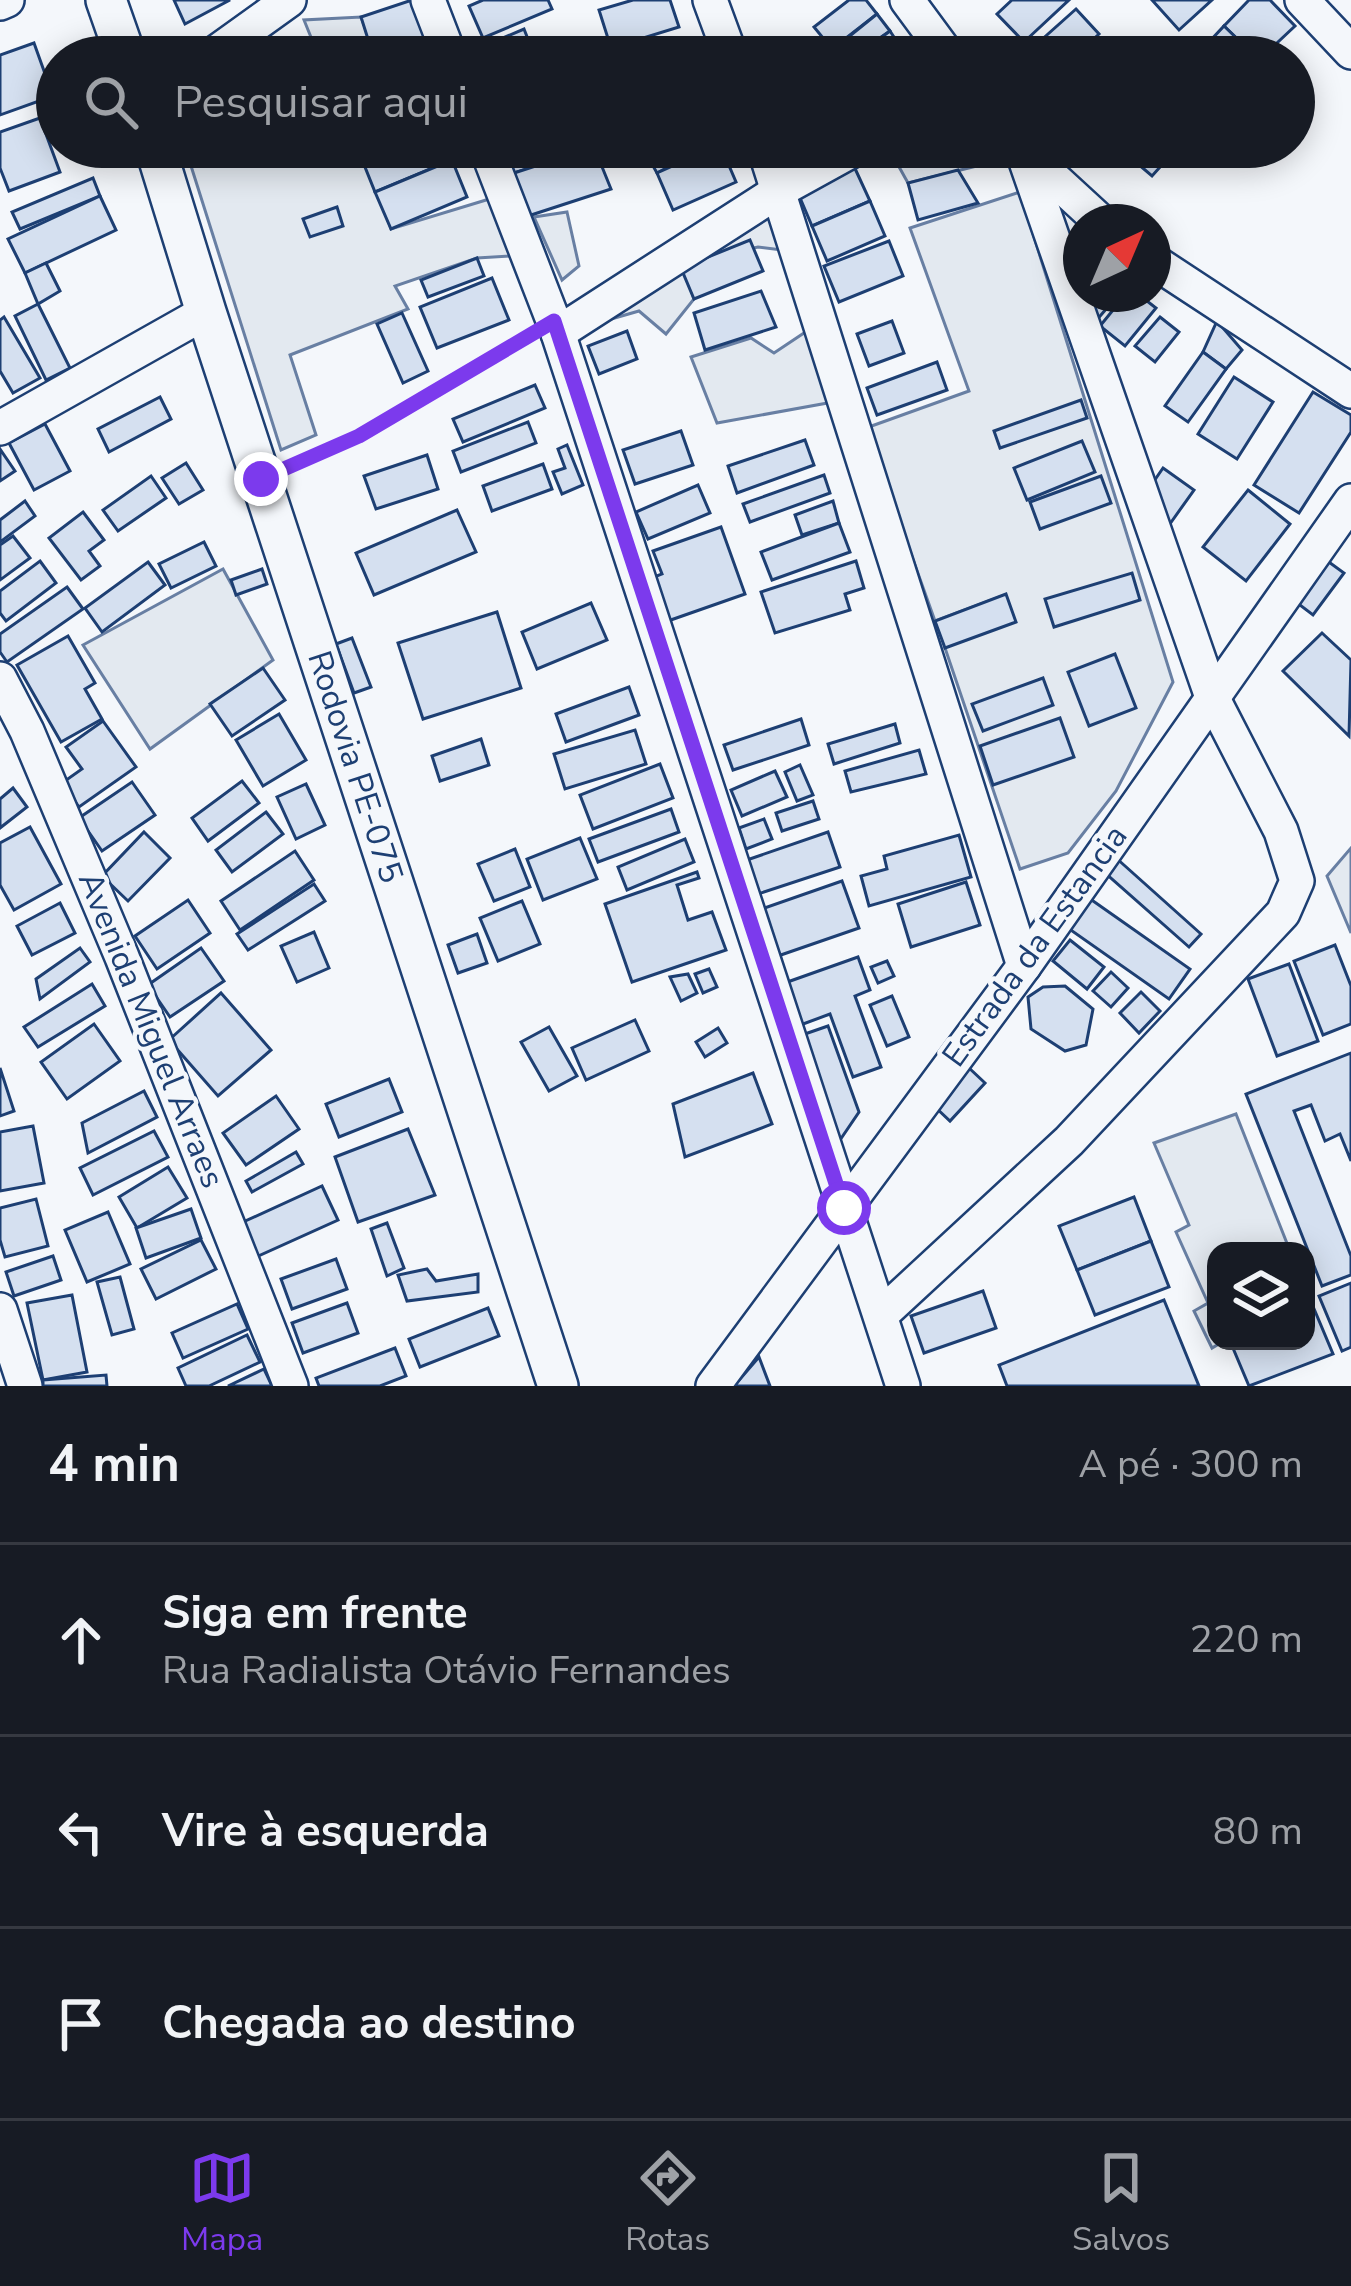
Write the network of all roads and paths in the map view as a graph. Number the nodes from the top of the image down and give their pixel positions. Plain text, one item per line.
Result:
1 (106, 0) edge
2 (290, 0) edge
3 (428, 0) edge
4 (710, 0) edge
5 (907, 0) edge
6 (1302, 0) edge
7 (119, 36) edge
8 (239, 36) edge
9 (442, 36) edge
10 (723, 36) edge
11 (934, 36) edge
12 (1351, 52) edge
13 (161, 168) edge
14 (494, 168) edge
15 (772, 168) edge
16 (820, 168) edge
17 (1028, 168) edge
18 (1043, 168) edge
19 (780, 190) junction
20 (1082, 204) edge
21 (1171, 274) edge
22 (206, 312) junction
23 (556, 327) junction
24 (1351, 392) edge
25 (4, 414) edge
26 (261, 479) junction
27 (1351, 501) edge
28 (0, 679) edge
29 (1212, 698) junction
30 (1024, 966) junction
31 (844, 1208) junction
32 (881, 1316) junction
33 (2, 1320) edge
34 (25, 1386) edge
35 (291, 1386) edge
36 (558, 1386) edge
37 (713, 1386) edge
38 (903, 1386) edge

1 - 7 main road
2 - 8 street
3 - 9 street
4 - 10 street
5 - 11 street
6 - 12 street
13 - 22 main road, Rodovia PE-075
14 - 23 street
15 - 19 street
16 - 19 street
17 - 29 street
18 - 20 street
19 - 23 street
19 - 30 street
21 - 24 street
22 - 25 street
22 - 26 main road, Rodovia PE-075
23 - 26 path
23 - 31 street
26 - 36 main road, Rodovia PE-075
27 - 29 street, Estrada da Estancia
28 - 35 street, Avenida Miguel Arraes
29 - 30 street, Estrada da Estancia
29 - 32 street
30 - 31 street, Estrada da Estancia
31 - 32 street
31 - 37 street, Estrada da Estancia
32 - 38 street
33 - 34 street

